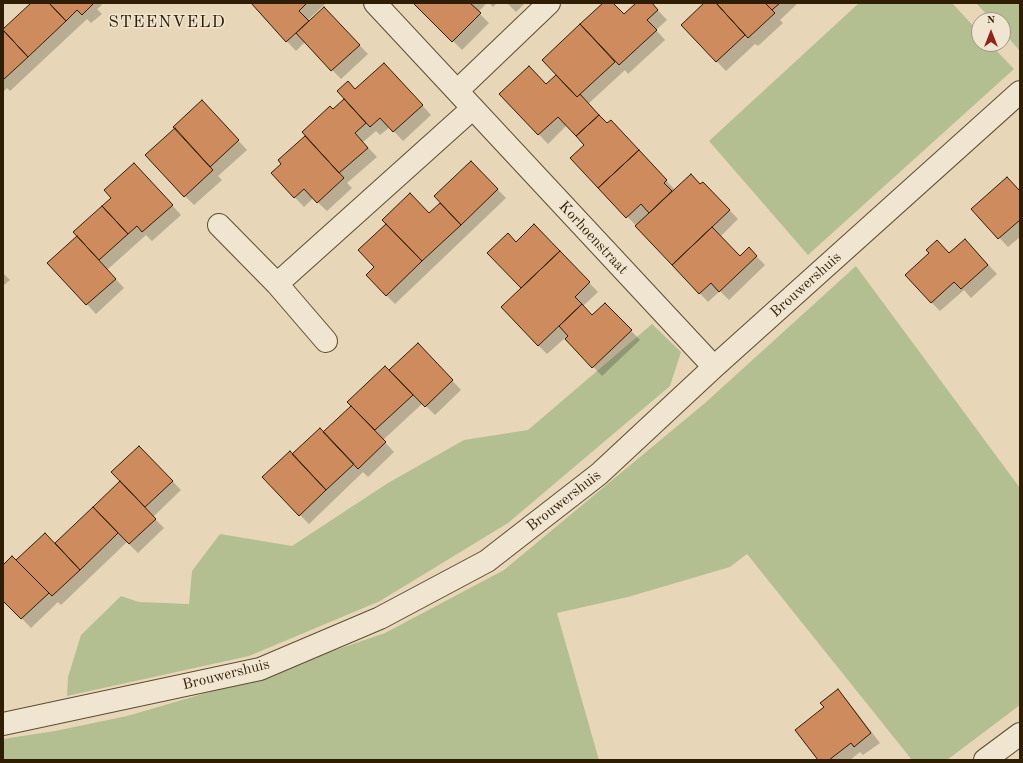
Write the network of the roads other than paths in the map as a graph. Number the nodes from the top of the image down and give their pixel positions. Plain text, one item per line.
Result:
1 (375, 3) edge
2 (549, 3) edge
3 (457, 91) junction
4 (1020, 92) edge
5 (473, 108) junction
6 (219, 225) dead end
7 (277, 284) junction
8 (326, 341) dead end
9 (714, 367) junction
10 (3, 724) edge
11 (1020, 734) edge
12 (985, 760) edge

1 - 3 street, Korhoenstraat
2 - 3 street
3 - 5 street, Korhoenstraat
4 - 9 street, Brouwershuis
5 - 7 street
5 - 9 street, Korhoenstraat
6 - 7 street
7 - 8 street
9 - 10 street, Brouwershuis
11 - 12 street

